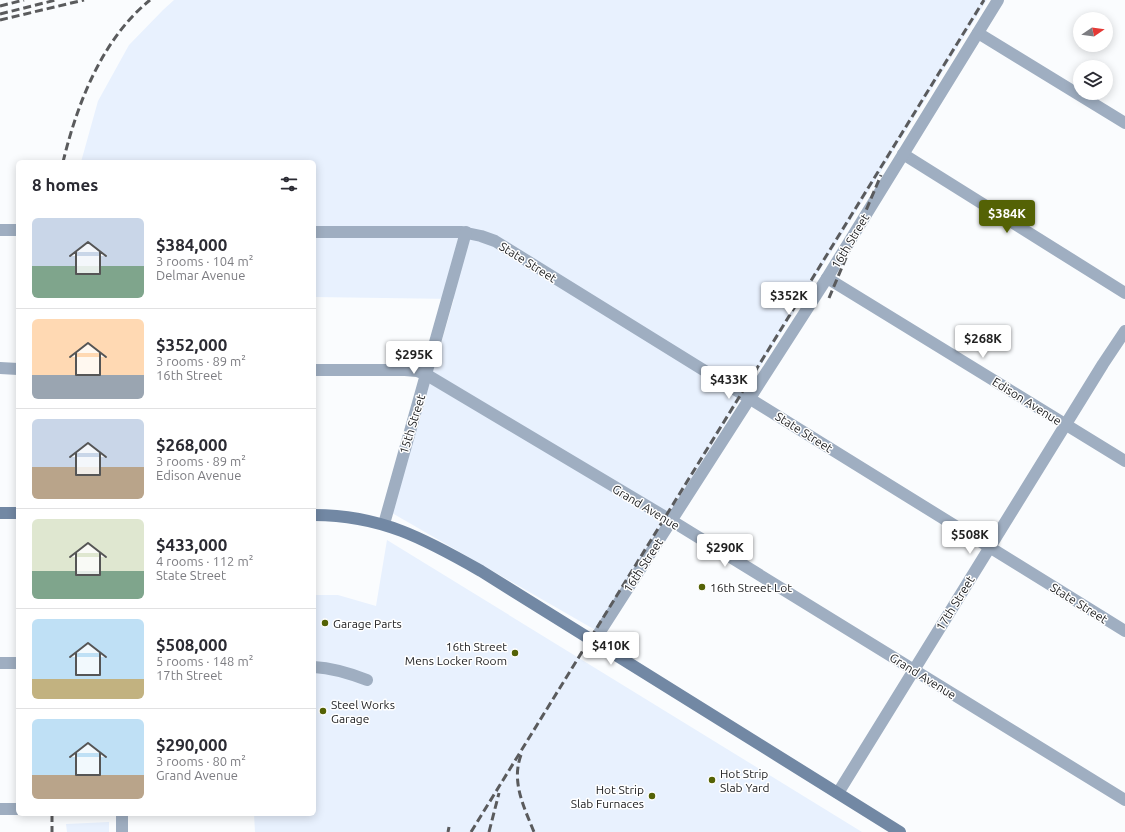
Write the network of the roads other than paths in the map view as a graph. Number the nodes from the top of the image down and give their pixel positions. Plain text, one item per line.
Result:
1 (998, 0) edge
2 (978, 33) junction
3 (1125, 123) edge
4 (902, 154) junction
5 (0, 230) edge
6 (16, 230) edge
7 (316, 232) edge
8 (466, 232) junction
9 (827, 278) junction
10 (1125, 293) edge
11 (1125, 331) edge
12 (0, 368) edge
13 (16, 369) edge
14 (316, 370) edge
15 (427, 375) junction
16 (750, 399) junction
17 (1065, 424) junction
18 (1125, 461) edge
19 (0, 513) edge
20 (16, 513) edge
21 (316, 515) edge
22 (672, 521) junction
23 (384, 524) junction
24 (989, 547) junction
25 (1125, 631) edge
26 (594, 641) junction
27 (0, 663) edge
28 (16, 663) edge
29 (316, 667) edge
30 (914, 670) junction
31 (367, 680) dead end
32 (838, 793) junction
33 (1125, 800) edge
34 (0, 809) edge
35 (16, 809) edge
36 (122, 816) edge
37 (122, 832) edge
38 (900, 832) edge

1 - 2 street, 16th Street
2 - 3 street
2 - 4 street, 16th Street
4 - 9 street, 16th Street
4 - 10 street
5 - 6 street
7 - 8 street, State Street
8 - 15 street, 15th Street
8 - 16 street, State Street
9 - 16 street, 16th Street
9 - 17 street, Edison Avenue
11 - 17 street, 17th Street
12 - 13 street
14 - 15 street, Grand Avenue
15 - 22 street, Grand Avenue
15 - 23 street, 15th Street
16 - 22 street, 16th Street
16 - 24 street, State Street
17 - 18 street, Edison Avenue
17 - 24 street, 17th Street
19 - 20 main road
21 - 23 main road
22 - 26 street, 16th Street
22 - 30 street, Grand Avenue
23 - 26 main road
24 - 25 street, State Street
24 - 30 street, 17th Street
26 - 32 main road
27 - 28 street
29 - 31 street
30 - 32 street, 17th Street
30 - 33 street, Grand Avenue
32 - 38 main road
34 - 35 street
36 - 37 street

